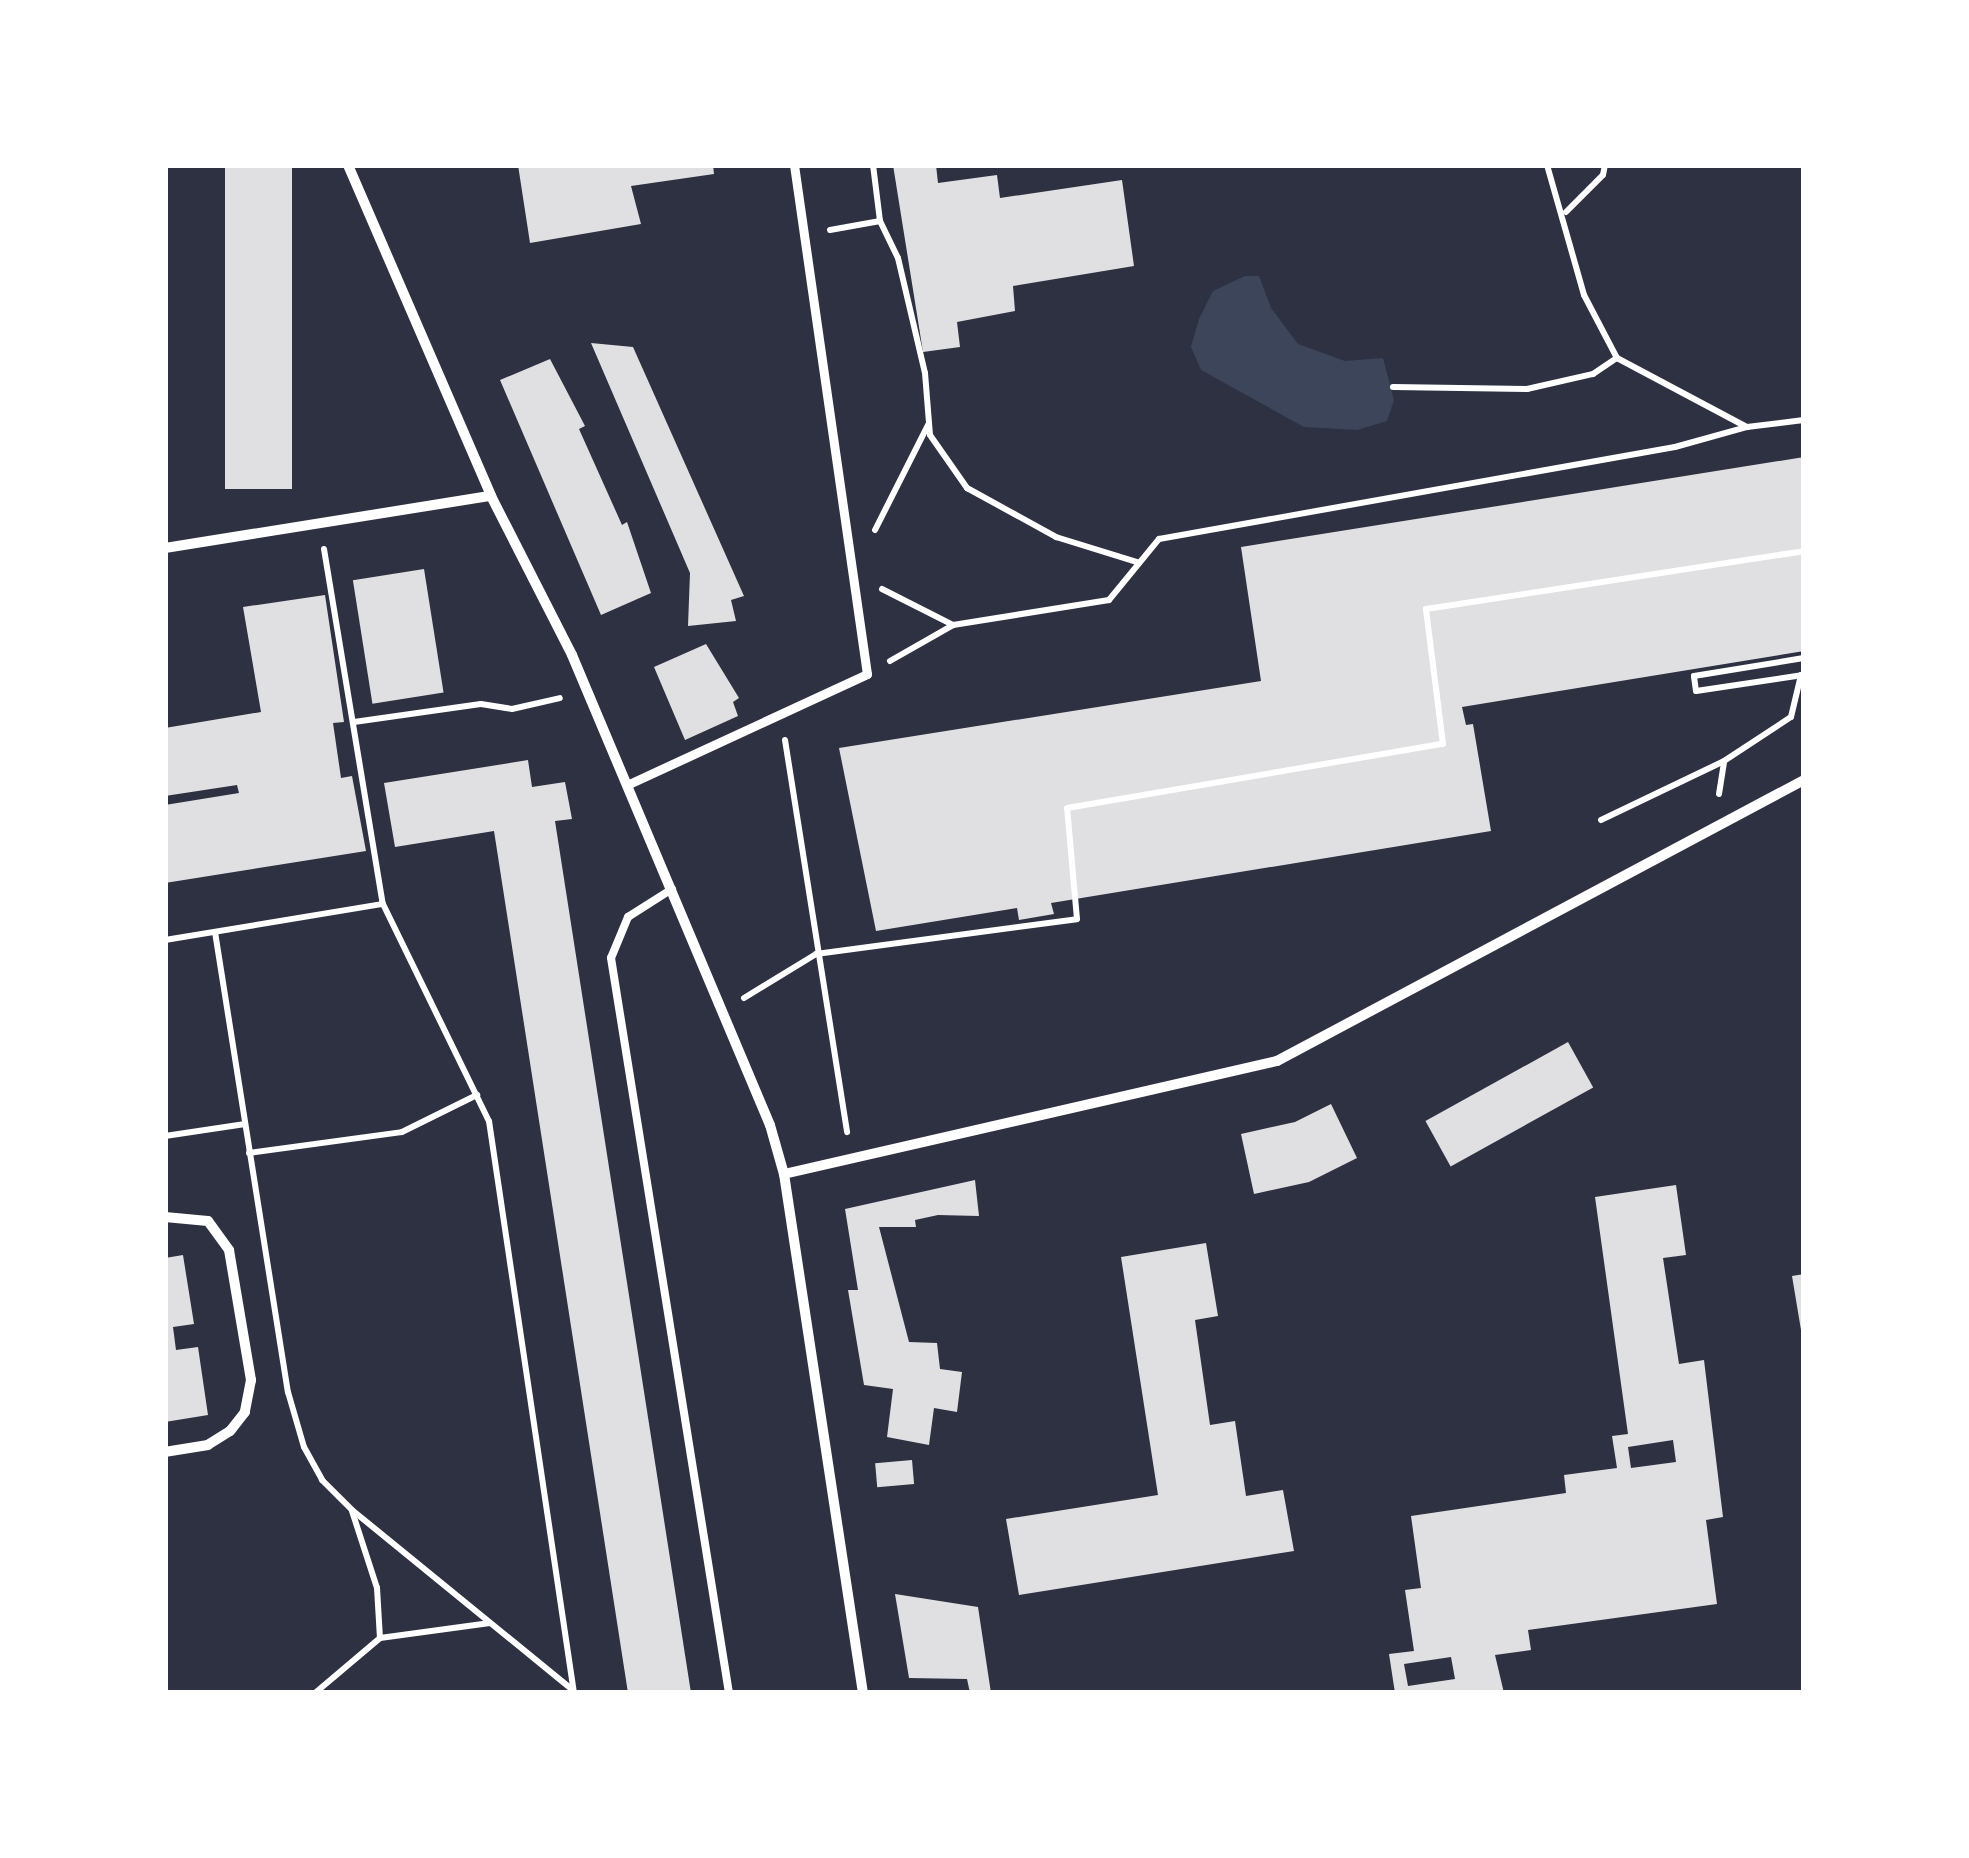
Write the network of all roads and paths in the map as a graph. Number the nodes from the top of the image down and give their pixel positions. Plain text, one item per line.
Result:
1 (348, 165) edge
2 (794, 165) edge
3 (872, 165) edge
4 (1547, 165) edge
5 (1604, 165) edge
6 (1565, 213) junction
7 (880, 222) junction
8 (804, 234) junction
9 (1617, 358) junction
10 (1393, 388) dead end
11 (1804, 420) edge
12 (928, 424) junction
13 (1747, 427) junction
14 (492, 496) junction
15 (320, 524) junction
16 (165, 548) edge
17 (1804, 551) edge
18 (1137, 562) junction
19 (853, 575) junction
20 (953, 625) junction
21 (1804, 658) edge
22 (867, 674) junction
23 (1802, 675) edge
24 (588, 691) junction
25 (781, 714) junction
26 (354, 722) junction
27 (1804, 780) edge
28 (629, 784) junction
29 (1601, 820) dead end
30 (672, 889) junction
31 (383, 904) junction
32 (214, 932) junction
33 (165, 940) edge
34 (816, 954) junction
35 (724, 1011) junction
36 (477, 1095) junction
37 (245, 1124) junction
38 (165, 1136) edge
39 (249, 1153) junction
40 (852, 1160) junction
41 (784, 1174) junction
42 (165, 1217) edge
43 (165, 1452) edge
44 (352, 1510) junction
45 (492, 1623) junction
46 (380, 1638) junction
47 (574, 1692) edge
48 (315, 1693) edge
49 (729, 1693) edge
50 (864, 1693) edge

1 - 14 street
2 - 8 street
3 - 7 path
4 - 6 path
5 - 6 path
6 - 9 path
7 - 8 path
7 - 12 path
8 - 19 street
9 - 10 path
9 - 13 path
11 - 13 path
12 - 18 path
12 - 19 path
13 - 18 path
14 - 15 street
14 - 24 street
15 - 16 street
15 - 26 path
17 - 34 path
18 - 20 path
19 - 20 path
19 - 22 street
20 - 22 path
21 - 23 path
22 - 25 street
23 - 29 path
24 - 26 path
24 - 28 street
25 - 28 street
25 - 34 path
26 - 31 path
27 - 40 street
28 - 30 street
30 - 35 street
30 - 49 lane
31 - 32 path
31 - 36 path
32 - 33 path
32 - 37 path
34 - 35 path
34 - 40 path
35 - 41 street
36 - 39 path
36 - 47 path
37 - 38 path
37 - 39 path
39 - 44 path
40 - 41 street
41 - 50 street
42 - 43 street
44 - 45 path
44 - 46 path
45 - 46 path
45 - 47 path
46 - 48 path

